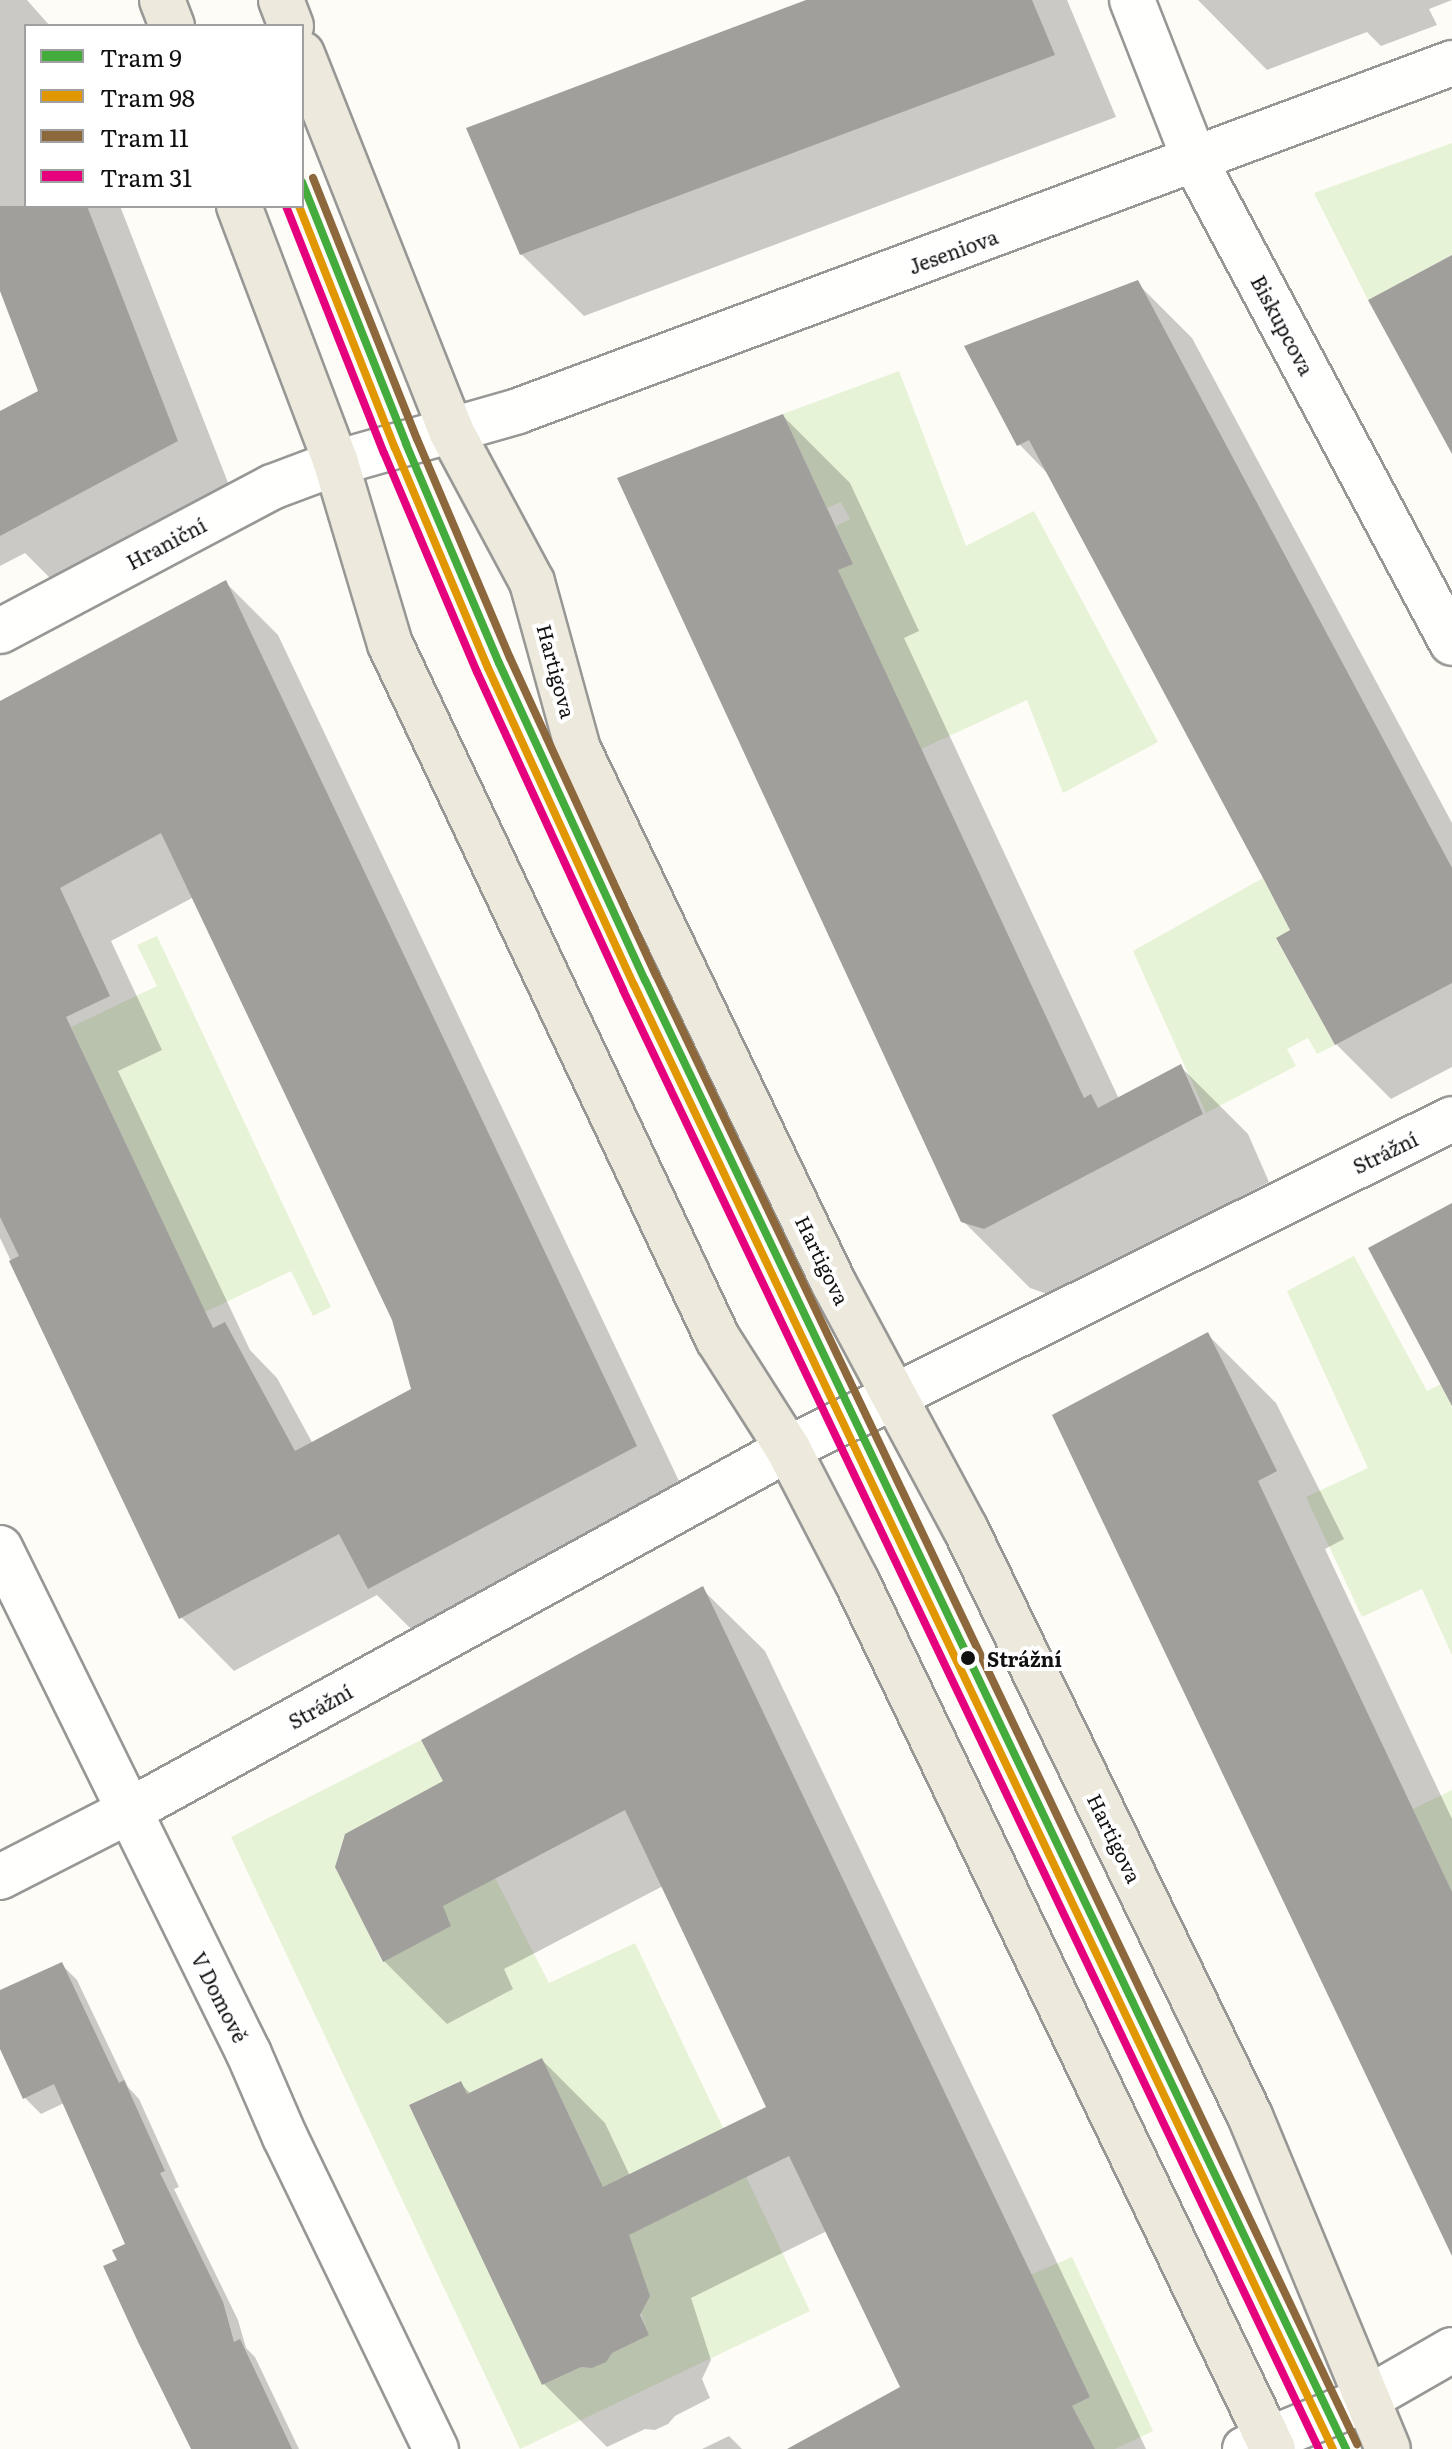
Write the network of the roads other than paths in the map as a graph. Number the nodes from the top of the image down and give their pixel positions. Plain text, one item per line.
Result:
1 (162, 0) edge
2 (281, 0) edge
3 (1132, 0) edge
4 (171, 24) edge
5 (290, 24) edge
6 (304, 59) edge
7 (1452, 63) edge
8 (1195, 161) junction
9 (240, 208) edge
10 (451, 431) junction
11 (336, 463) junction
12 (0, 631) edge
13 (1452, 643) edge
14 (1452, 1119) edge
15 (893, 1395) junction
16 (788, 1449) junction
17 (0, 1548) edge
18 (127, 1812) junction
19 (0, 1877) edge
20 (1452, 2350) edge
21 (1365, 2400) junction
22 (1262, 2446) edge
23 (436, 2449) edge
24 (1388, 2449) edge

1 - 4 main road
2 - 5 main road
3 - 8 street, Biskupcova
6 - 10 main road, Hartigova
7 - 8 street, Jeseniova
8 - 10 street, Jeseniova
8 - 13 street, Biskupcova
9 - 11 main road
10 - 11 street, Jeseniova
10 - 15 main road, Hartigova
11 - 12 street, Hraniční
11 - 16 main road
14 - 15 street, Strážní
15 - 16 street, Strážní
15 - 21 main road, Hartigova
16 - 18 street, Strážní
16 - 22 main road
17 - 18 street, V Domově
18 - 19 street, Strážní
18 - 23 street, V Domově
20 - 21 street
21 - 22 street
21 - 24 main road, Hartigova

